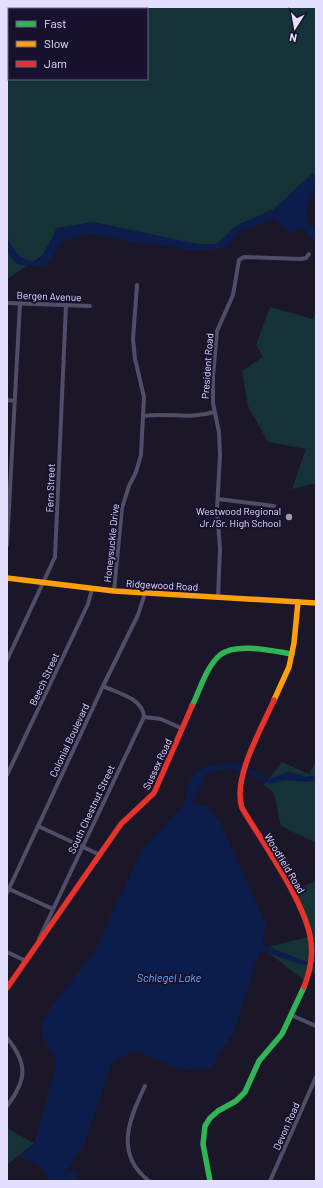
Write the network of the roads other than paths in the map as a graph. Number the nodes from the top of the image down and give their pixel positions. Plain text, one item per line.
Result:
1 (309, 254) dead end
2 (138, 286) dead end
3 (7, 303) edge
4 (20, 303) junction
5 (66, 305) junction
6 (90, 306) dead end
7 (7, 400) edge
8 (14, 401) junction
9 (214, 412) junction
10 (143, 416) junction
11 (218, 499) junction
12 (274, 506) dead end
13 (7, 545) edge
14 (7, 578) edge
15 (43, 583) junction
16 (92, 589) junction
17 (114, 591) junction
18 (145, 593) junction
19 (218, 597) junction
20 (298, 602) junction
21 (316, 604) edge
22 (292, 654) junction
23 (7, 660) edge
24 (103, 686) junction
25 (144, 717) junction
26 (183, 729) junction
27 (7, 775) edge
28 (38, 826) junction
29 (82, 847) junction
30 (100, 855) junction
31 (8, 891) edge
32 (53, 908) junction
33 (33, 951) junction
34 (7, 952) edge
35 (26, 960) junction
36 (7, 988) edge
37 (291, 1015) junction
38 (316, 1026) edge
39 (7, 1038) edge
40 (316, 1077) edge
41 (145, 1086) dead end
42 (7, 1106) edge
43 (148, 1181) edge
44 (210, 1181) edge
45 (270, 1181) edge

1 - 9 street, President Road
2 - 10 street, Honeysuckle Drive
3 - 4 street, Bergen Avenue
4 - 5 street, Bergen Avenue
4 - 8 street
5 - 6 street, Bergen Avenue
5 - 15 street, Fern Street
7 - 8 street
8 - 13 street
9 - 10 street
9 - 11 street, President Road
10 - 17 street, Honeysuckle Drive
11 - 12 street
11 - 19 street, President Road
14 - 15 street, Ridgewood Road
15 - 16 street, Ridgewood Road
15 - 23 street, Fern Street
16 - 17 street, Ridgewood Road
16 - 27 street, Beech Street
17 - 18 street, Ridgewood Road
18 - 19 street, Ridgewood Road
18 - 24 street, Colonial Boulevard
19 - 20 street, Ridgewood Road
20 - 21 street, Ridgewood Road
20 - 22 street, Woodfield Road
22 - 26 street, Sussex Road
22 - 37 street, Woodfield Road
24 - 25 street
24 - 28 street, Colonial Boulevard
25 - 26 street
25 - 29 street, South Chestnut Street
26 - 30 street, Sussex Road
28 - 29 street
28 - 31 street, Colonial Boulevard
29 - 30 street
29 - 32 street, South Chestnut Street
30 - 33 street, Sussex Road
31 - 32 street
32 - 33 street, South Chestnut Street
33 - 35 street, Sussex Road
34 - 35 street
35 - 36 street, Sussex Road
37 - 38 street
37 - 44 street, Woodfield Road
39 - 42 street
40 - 45 street, Devon Road
41 - 43 street

